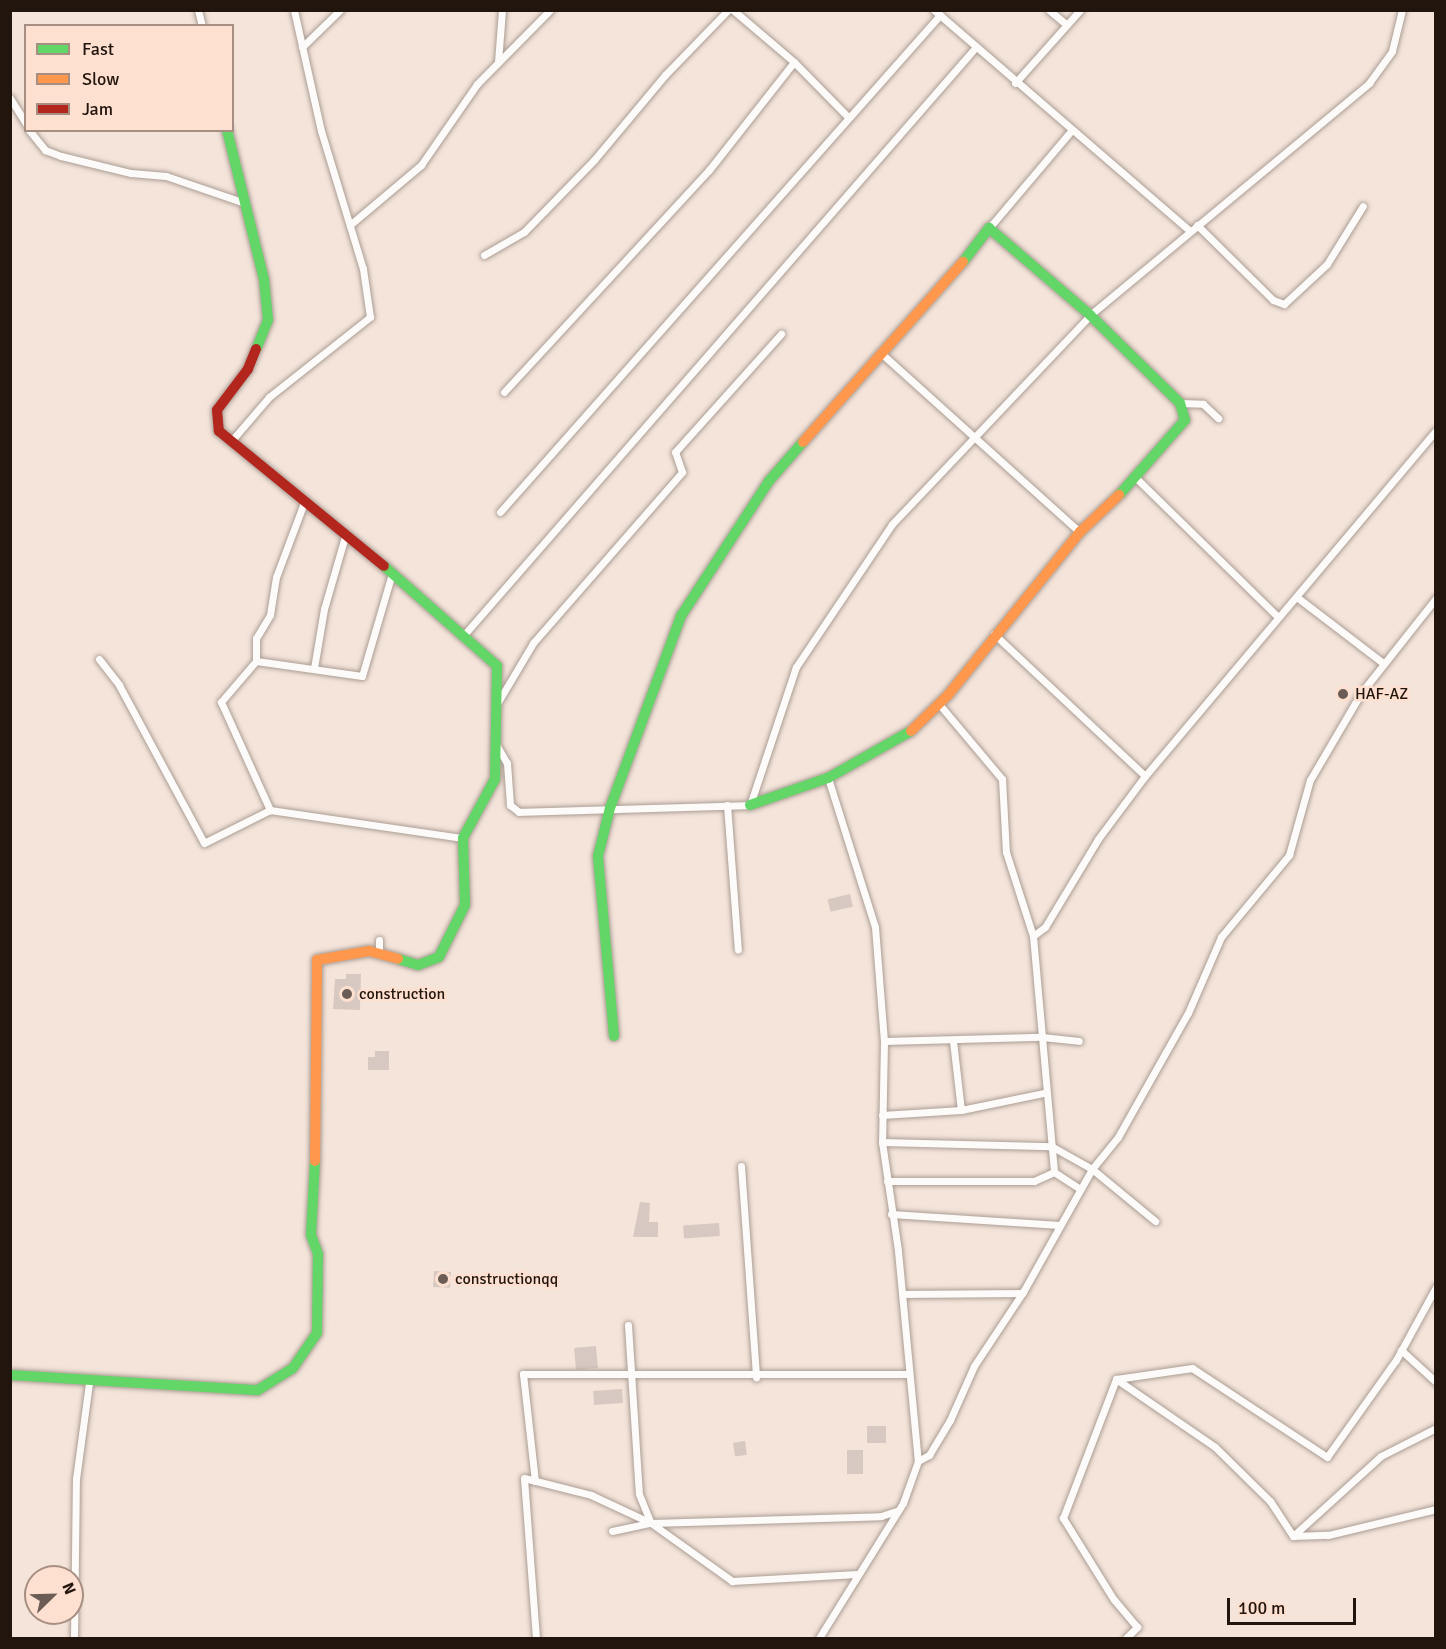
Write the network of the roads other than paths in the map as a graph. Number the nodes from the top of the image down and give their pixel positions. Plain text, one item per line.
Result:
1 (294, 10) edge
2 (340, 10) edge
3 (502, 10) edge
4 (550, 10) edge
5 (728, 10) edge
6 (733, 10) edge
7 (1050, 10) edge
8 (1080, 10) edge
9 (1402, 10) edge
10 (937, 13) edge
11 (1067, 25) junction
12 (302, 47) junction
13 (975, 47) junction
14 (498, 62) junction
15 (794, 62) junction
16 (1015, 83) junction
17 (10, 98) edge
18 (847, 116) junction
19 (24, 121) edge
20 (1071, 131) junction
21 (31, 132) edge
22 (228, 132) edge
23 (245, 203) junction
24 (1363, 206) dead end
25 (351, 224) junction
26 (1197, 225) junction
27 (988, 228) junction
28 (1190, 231) junction
29 (484, 255) dead end
30 (1090, 315) junction
31 (781, 334) dead end
32 (882, 354) junction
33 (504, 392) dead end
34 (1180, 404) junction
35 (1218, 418) dead end
36 (1436, 431) edge
37 (973, 436) junction
38 (233, 439) junction
39 (1136, 478) junction
40 (305, 500) junction
41 (500, 512) dead end
42 (1080, 532) junction
43 (346, 533) junction
44 (392, 577) junction
45 (1298, 598) junction
46 (1436, 598) edge
47 (1276, 616) junction
48 (993, 633) junction
49 (463, 636) junction
50 (99, 659) dead end
51 (256, 661) junction
52 (1383, 663) junction
53 (314, 668) junction
54 (496, 704) junction
55 (939, 704) junction
56 (496, 746) junction
57 (1145, 776) junction
58 (828, 778) junction
59 (727, 805) junction
60 (750, 805) junction
61 (610, 808) junction
62 (270, 810) junction
63 (463, 838) junction
64 (1033, 936) junction
65 (379, 940) dead end
66 (738, 950) dead end
67 (379, 954) junction
68 (614, 1036) dead end
69 (1042, 1037) junction
70 (884, 1041) junction
71 (953, 1041) junction
72 (1079, 1041) dead end
73 (1044, 1093) junction
74 (961, 1110) junction
75 (882, 1115) junction
76 (882, 1142) junction
77 (1051, 1146) junction
78 (741, 1166) dead end
79 (1092, 1169) junction
80 (1054, 1172) junction
81 (887, 1181) junction
82 (1080, 1189) junction
83 (891, 1214) junction
84 (1155, 1221) dead end
85 (1060, 1225) junction
86 (1436, 1287) edge
87 (1023, 1292) junction
88 (902, 1294) junction
89 (628, 1325) dead end
90 (1401, 1350) junction
91 (633, 1372) junction
92 (907, 1374) junction
93 (10, 1375) edge
94 (756, 1377) junction
95 (1116, 1379) junction
96 (1436, 1382) edge
97 (89, 1383) junction
98 (1436, 1428) edge
99 (918, 1461) junction
100 (535, 1481) junction
101 (903, 1503) junction
102 (1436, 1509) edge
103 (651, 1523) junction
104 (612, 1532) dead end
105 (1293, 1536) junction
106 (858, 1574) junction
107 (74, 1638) edge
108 (536, 1638) edge
109 (819, 1638) edge
110 (1126, 1638) edge

1 - 12 street
2 - 12 street
3 - 14 street
4 - 14 street
5 - 29 street
6 - 15 street
7 - 11 street
8 - 11 street
9 - 26 street
10 - 13 street
10 - 18 street
11 - 16 street
12 - 25 street
13 - 16 street
13 - 49 street
14 - 25 street
15 - 18 street
15 - 33 street
16 - 20 street
17 - 19 street
18 - 41 street
20 - 27 street
20 - 28 street
21 - 23 street
22 - 23 street
23 - 38 street
24 - 26 street
25 - 38 street
26 - 28 street
27 - 30 street
27 - 32 street
28 - 30 street
30 - 34 street
30 - 37 street
31 - 54 street
32 - 37 street
32 - 61 street
34 - 35 street
34 - 39 street
36 - 45 street
37 - 42 street
37 - 60 street
38 - 40 street
39 - 42 street
39 - 47 street
40 - 43 street
40 - 51 street
42 - 48 street
43 - 44 street
43 - 53 street
44 - 49 street
44 - 53 street
45 - 47 street
45 - 52 street
46 - 52 street
47 - 57 street
48 - 55 street
48 - 57 street
49 - 54 street
50 - 62 street
51 - 53 street
51 - 62 street
52 - 79 street
54 - 56 street
55 - 58 street
55 - 64 street
56 - 61 street
56 - 63 street
57 - 64 street
58 - 60 street
58 - 70 street
59 - 60 street
59 - 61 street
59 - 66 street
61 - 68 street
62 - 63 street
63 - 67 street
64 - 69 street
65 - 67 street
67 - 97 street
69 - 71 street
69 - 72 street
69 - 73 street
70 - 71 street
70 - 75 street
71 - 74 street
73 - 74 street
73 - 77 street
74 - 75 street
75 - 76 street
76 - 77 street
76 - 81 street
77 - 79 street
77 - 80 street
78 - 94 street
79 - 82 street
79 - 84 street
80 - 81 street
80 - 82 street
81 - 83 street
82 - 85 street
83 - 85 street
83 - 88 street
85 - 87 street
86 - 90 street
87 - 88 street
87 - 99 street
88 - 92 street
89 - 91 street
90 - 95 street
90 - 96 street
91 - 94 street
91 - 100 street
91 - 103 street
92 - 94 street
92 - 99 street
93 - 97 street
95 - 105 street
95 - 110 street
97 - 107 street
98 - 105 street
99 - 101 street
100 - 103 street
100 - 108 street
101 - 103 street
101 - 106 street
102 - 105 street
103 - 104 street
103 - 106 street
106 - 109 street

